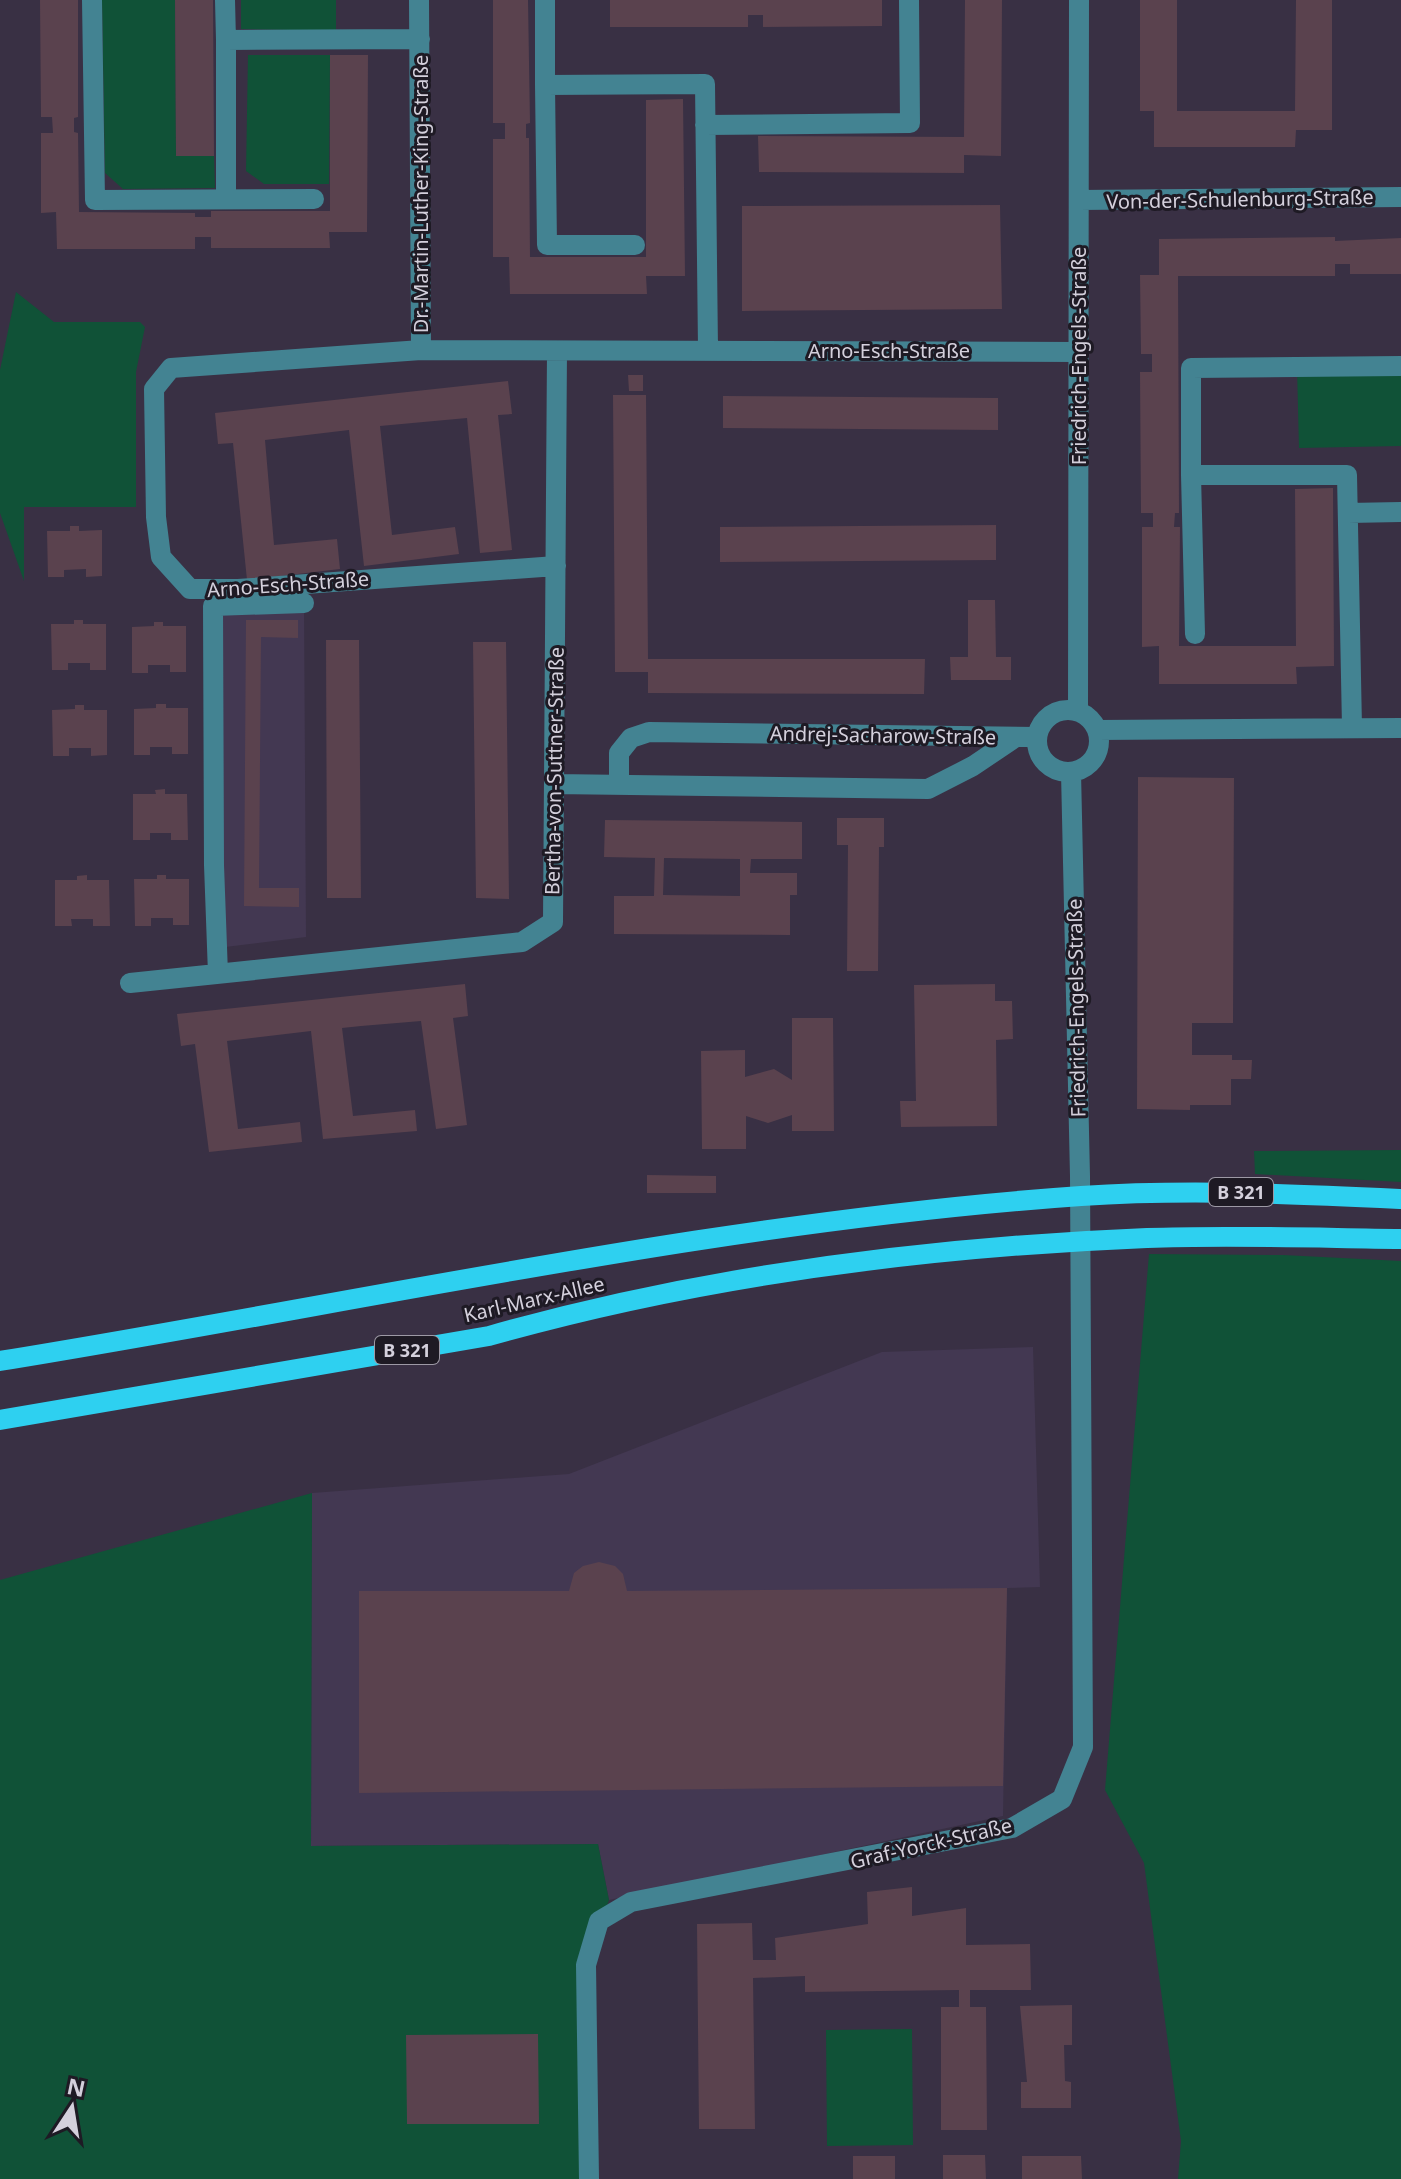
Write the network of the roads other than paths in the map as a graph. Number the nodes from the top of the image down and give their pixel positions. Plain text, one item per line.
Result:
1 (92, 0) edge
2 (225, 0) edge
3 (419, 0) edge
4 (545, 0) edge
5 (909, 0) edge
6 (1079, 0) edge
7 (420, 39) junction
8 (226, 40) junction
9 (545, 85) junction
10 (705, 125) junction
11 (1401, 197) edge
12 (226, 199) junction
13 (314, 199) dead end
14 (1079, 200) junction
15 (635, 245) dead end
16 (708, 349) junction
17 (421, 350) junction
18 (557, 351) junction
19 (1077, 352) junction
20 (1401, 366) edge
21 (1191, 475) junction
22 (1401, 512) edge
23 (1348, 513) junction
24 (556, 566) junction
25 (304, 603) dead end
26 (1195, 634) dead end
27 (1078, 711) junction
28 (1352, 727) junction
29 (1401, 728) edge
30 (1097, 730) junction
31 (1016, 737) junction
32 (1037, 737) junction
33 (1071, 772) junction
34 (554, 784) junction
35 (619, 785) junction
36 (218, 974) junction
37 (130, 983) dead end
38 (1080, 1196) junction
39 (1401, 1199) edge
40 (1401, 1239) edge
41 (1081, 1241) junction
42 (0, 1361) edge
43 (0, 1420) edge
44 (589, 2179) edge

1 - 12 street
2 - 8 street
3 - 7 street, Dr.-Martin-Luther-King-Straße
4 - 9 street
5 - 10 street
6 - 14 street, Friedrich-Engels-Straße
7 - 8 street, Dr.-Martin-Luther-King-Straße
7 - 17 street, Dr.-Martin-Luther-King-Straße
8 - 12 street
9 - 10 street
9 - 15 street
10 - 16 street
11 - 14 street, Von-der-Schulenburg-Straße
12 - 13 street
14 - 19 street, Friedrich-Engels-Straße
16 - 18 street, Arno-Esch-Straße
16 - 19 street, Arno-Esch-Straße
17 - 18 street, Arno-Esch-Straße
17 - 24 street, Arno-Esch-Straße
18 - 24 street
19 - 27 street, Friedrich-Engels-Straße
20 - 21 street
21 - 23 street
21 - 26 street
22 - 23 street
23 - 28 street
24 - 34 street, Bertha-von-Suttner-Straße
25 - 36 street
27 - 30 street
27 - 32 street
28 - 29 street
28 - 30 street
30 - 33 street
31 - 32 street
31 - 35 street, Andrej-Sacharow-Straße
31 - 35 street, Andrej-Sacharow-Straße
32 - 33 street
33 - 38 street, Friedrich-Engels-Straße
34 - 35 street, Andrej-Sacharow-Straße
34 - 36 street, Bertha-von-Suttner-Straße
36 - 37 street, Bertha-von-Suttner-Straße
38 - 39 main road, B 321
38 - 41 street, Graf-Yorck-Straße
38 - 42 main road, Karl-Marx-Allee / B 321
40 - 41 main road, B 321
41 - 43 main road, Karl-Marx-Allee / B 321
41 - 44 street, Graf-Yorck-Straße

